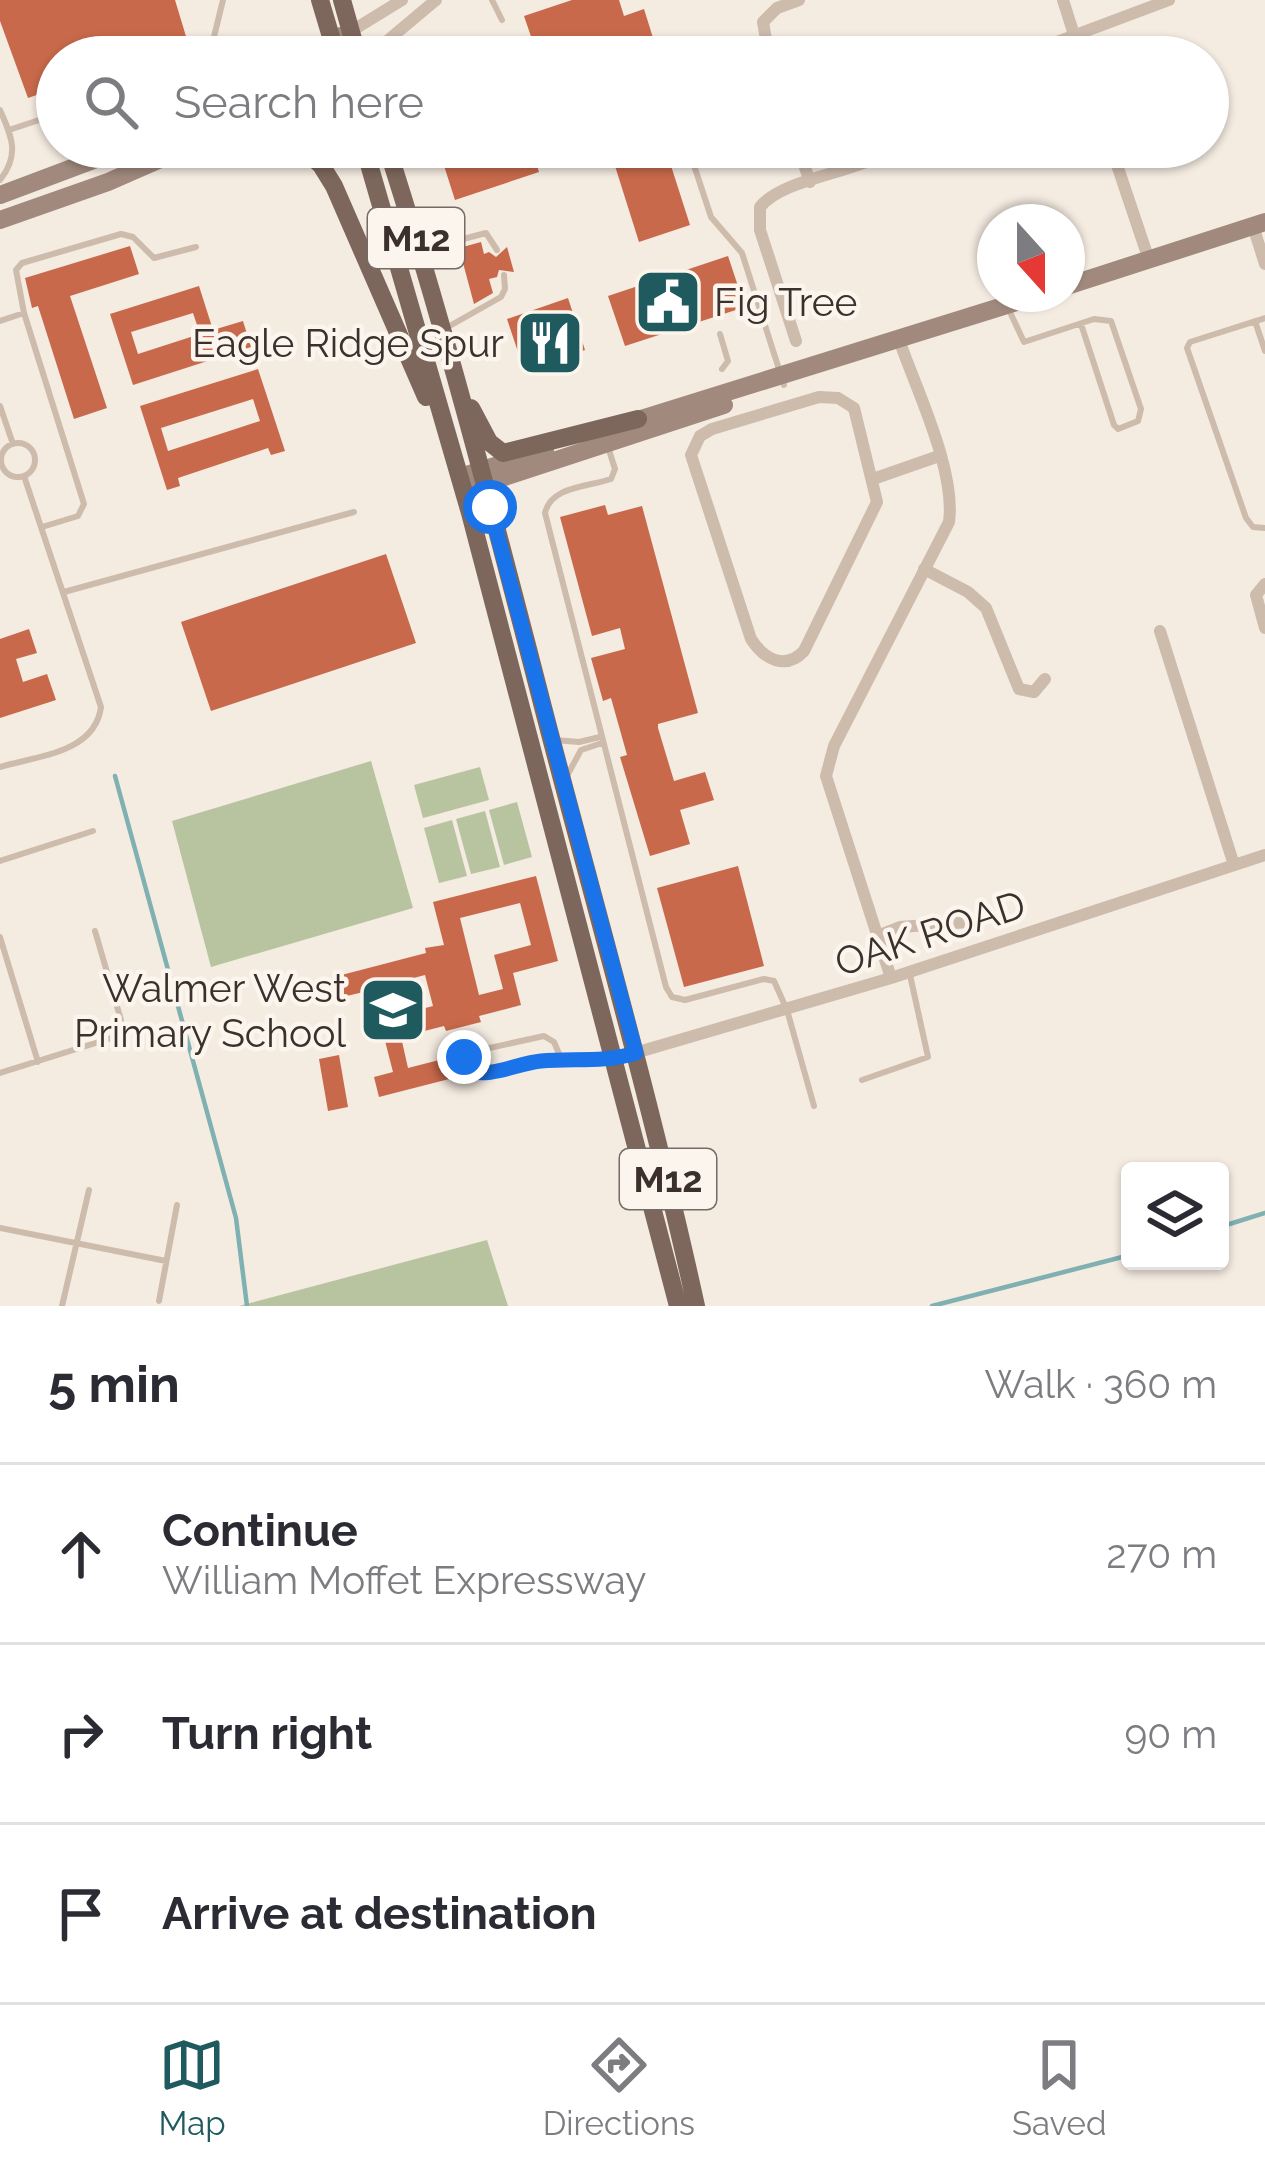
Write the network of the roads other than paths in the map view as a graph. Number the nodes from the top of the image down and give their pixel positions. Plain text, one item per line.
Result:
1 (223, 0) edge
2 (320, 0) edge
3 (342, 0) edge
4 (402, 0) edge
5 (436, 0) edge
6 (492, 0) edge
7 (799, 0) edge
8 (1063, 0) edge
9 (1169, 0) edge
10 (502, 20) dead end
11 (1074, 35) joint
12 (214, 36) edge
13 (336, 36) edge
14 (339, 36) edge
15 (349, 36) edge
16 (393, 36) edge
17 (763, 36) edge
18 (0, 110) edge
19 (36, 121) edge
20 (9, 130) junction
21 (72, 168) edge
22 (140, 168) edge
23 (323, 168) edge
24 (370, 168) edge
25 (394, 168) edge
26 (695, 168) edge
27 (805, 168) edge
28 (854, 168) edge
29 (1118, 168) edge
30 (0, 180) edge
31 (810, 182) junction
32 (0, 195) edge
33 (0, 220) edge
34 (1259, 224) edge
35 (414, 232) junction
36 (196, 247) dead end
37 (497, 250) dead end
38 (1149, 260) junction
39 (1265, 264) edge
40 (504, 275) dead end
41 (1085, 280) edge
42 (991, 312) edge
43 (994, 312) edge
44 (1014, 312) edge
45 (24, 313) junction
46 (1265, 318) edge
47 (0, 321) edge
48 (1255, 321) junction
49 (1081, 324) junction
50 (443, 331) junction
51 (720, 334) dead end
52 (796, 340) dead end
53 (902, 348) junction
54 (1265, 351) edge
55 (722, 369) dead end
56 (782, 380) junction
57 (458, 389) junction
58 (0, 406) edge
59 (441, 413) junction
60 (638, 419) junction
61 (13, 444) junction
62 (607, 444) junction
63 (939, 457) junction
64 (1, 465) edge
65 (24, 476) junction
66 (873, 479) junction
67 (472, 481) junction
68 (354, 512) dead end
69 (41, 527) junction
70 (1265, 528) edge
71 (924, 569) junction
72 (1265, 584) edge
73 (64, 592) junction
74 (1265, 628) edge
75 (1160, 631) dead end
76 (1045, 679) dead end
77 (552, 740) junction
78 (601, 740) junction
79 (0, 766) edge
80 (564, 786) junction
81 (93, 831) dead end
82 (1265, 855) edge
83 (0, 861) edge
84 (1234, 865) junction
85 (968, 922) dead end
86 (95, 931) dead end
87 (877, 936) junction
88 (0, 937) edge
89 (910, 972) junction
90 (891, 978) junction
91 (787, 1010) junction
92 (636, 1053) junction
93 (611, 1060) junction
94 (38, 1062) junction
95 (563, 1063) junction
96 (0, 1073) edge
97 (862, 1080) dead end
98 (814, 1106) dead end
99 (89, 1190) dead end
100 (177, 1205) dead end
101 (0, 1228) edge
102 (77, 1243) junction
103 (166, 1261) junction
104 (159, 1301) dead end
105 (62, 1306) edge
106 (678, 1306) edge
107 (696, 1306) edge

1 - 12 lane
2 - 13 main road
3 - 14 main road
4 - 15 street
5 - 16 street
6 - 10 lane
7 - 17 street
8 - 11 street
9 - 11 street
18 - 20 lane
19 - 20 lane
20 - 30 lane
21 - 32 street
22 - 33 street
23 - 59 main road
24 - 59 main road, M12
25 - 35 main road, M12
26 - 56 lane
27 - 31 street
28 - 31 street
29 - 38 street
31 - 52 street
34 - 38 street
34 - 39 street
35 - 37 lane
35 - 50 main road, M12
36 - 45 lane
38 - 41 street
40 - 50 lane
42 - 56 street
43 - 53 street
44 - 49 lane
45 - 47 lane
45 - 69 lane
46 - 48 lane
48 - 54 lane
48 - 70 lane
49 - 49 lane
50 - 57 main road, M12
51 - 55 lane
53 - 56 street
53 - 63 street
56 - 60 street
56 - 62 street
57 - 60 main road
57 - 67 main road, M12
58 - 61 lane
59 - 67 main road, M12
60 - 67 street
61 - 64 lane
61 - 65 lane
62 - 67 street
62 - 78 lane
63 - 66 street
63 - 71 street
64 - 65 lane
65 - 69 lane
66 - 66 street
67 - 77 main road, M12
67 - 93 main road, M12
68 - 73 lane
69 - 73 lane
71 - 76 street
71 - 87 street
72 - 74 street
73 - 79 lane
75 - 84 street
77 - 78 lane
77 - 80 main road, M12
78 - 80 lane
78 - 91 lane
80 - 92 main road, M12
81 - 83 lane
82 - 84 street, OAK ROAD
84 - 89 street, OAK ROAD
85 - 87 street
86 - 94 lane
87 - 90 street
88 - 94 lane
89 - 90 street, OAK ROAD
89 - 97 lane
90 - 91 street, OAK ROAD
91 - 92 street, OAK ROAD
91 - 98 lane
92 - 93 street, OAK ROAD
92 - 107 main road, M12
93 - 95 lane
93 - 106 main road, M12
94 - 96 lane
95 - 95 lane
99 - 102 lane
100 - 103 lane
101 - 102 lane
102 - 103 lane
102 - 105 lane
103 - 104 lane

